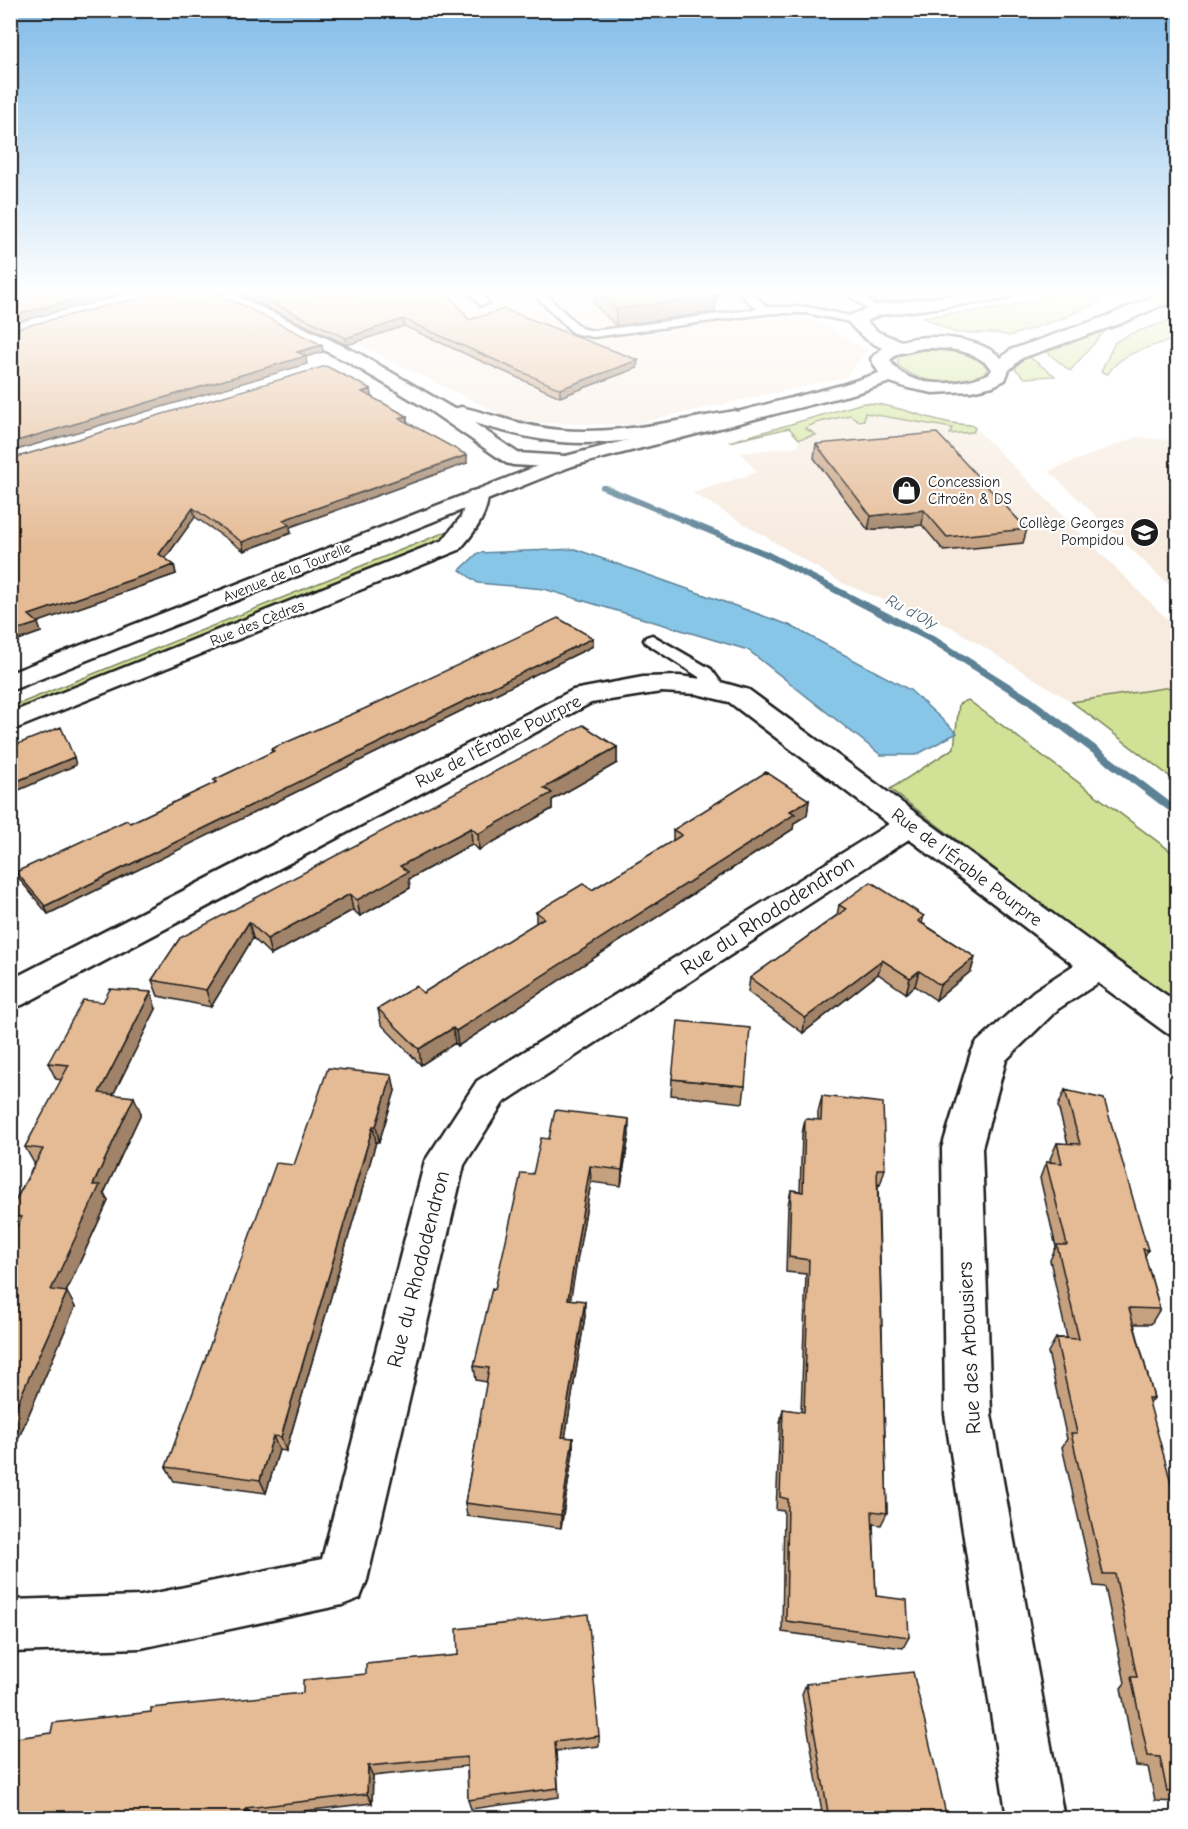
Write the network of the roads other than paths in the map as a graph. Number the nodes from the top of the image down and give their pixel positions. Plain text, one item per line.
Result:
1 (390, 379) edge
2 (878, 379) edge
3 (903, 379) edge
4 (994, 379) edge
5 (436, 406) junction
6 (741, 417) junction
7 (513, 459) junction
8 (565, 462) junction
9 (477, 496) junction
10 (426, 517) junction
11 (652, 640) dead end
12 (10, 683) edge
13 (716, 688) junction
14 (10, 723) edge
15 (910, 824) junction
16 (1099, 966) junction
17 (10, 996) edge
18 (1178, 1022) edge
19 (10, 1626) edge
20 (1036, 1818) edge

1 - 5 street
2 - 6 street
3 - 4 street
5 - 6 street
5 - 7 street
6 - 8 street
7 - 8 street
7 - 10 street
8 - 9 street, Avenue de la Tourelle
9 - 10 street, Avenue de la Tourelle
9 - 14 street, Rue des Cèdres
10 - 12 street, Avenue de la Tourelle
11 - 13 lane
13 - 15 street, Rue de l'Érable Pourpre
13 - 17 street, Rue de l'Érable Pourpre
15 - 16 street, Rue de l'Érable Pourpre
15 - 19 street, Rue du Rhododendron
16 - 18 street, Rue de l'Érable Pourpre
16 - 20 street, Rue des Arbousiers

